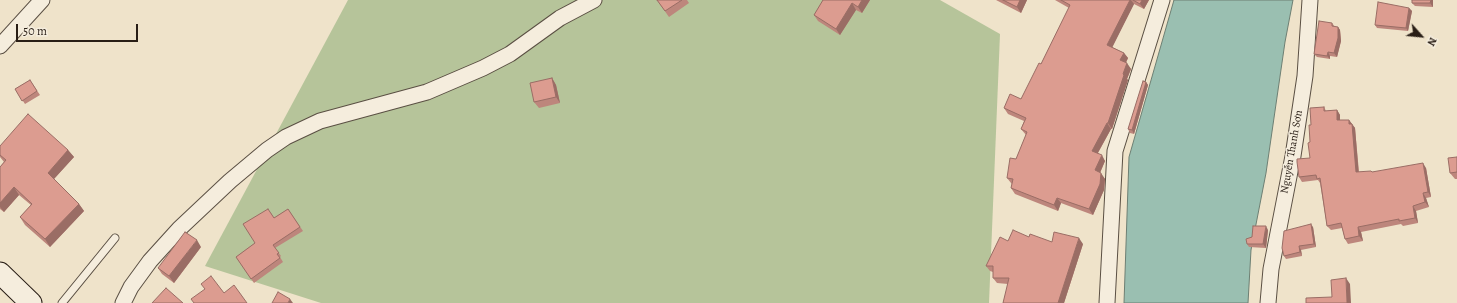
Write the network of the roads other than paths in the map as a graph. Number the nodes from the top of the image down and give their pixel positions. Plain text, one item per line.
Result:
1 (42, 0) edge
2 (594, 0) edge
3 (1162, 0) edge
4 (1310, 0) edge
5 (0, 46) edge
6 (115, 238) dead end
7 (0, 273) edge
8 (30, 303) edge
9 (62, 303) edge
10 (123, 303) edge
11 (1107, 303) edge
12 (1268, 303) edge

1 - 5 street
2 - 10 street
3 - 11 street
4 - 12 street, Nguyễn Thanh Sơn
6 - 9 lane
7 - 8 main road

